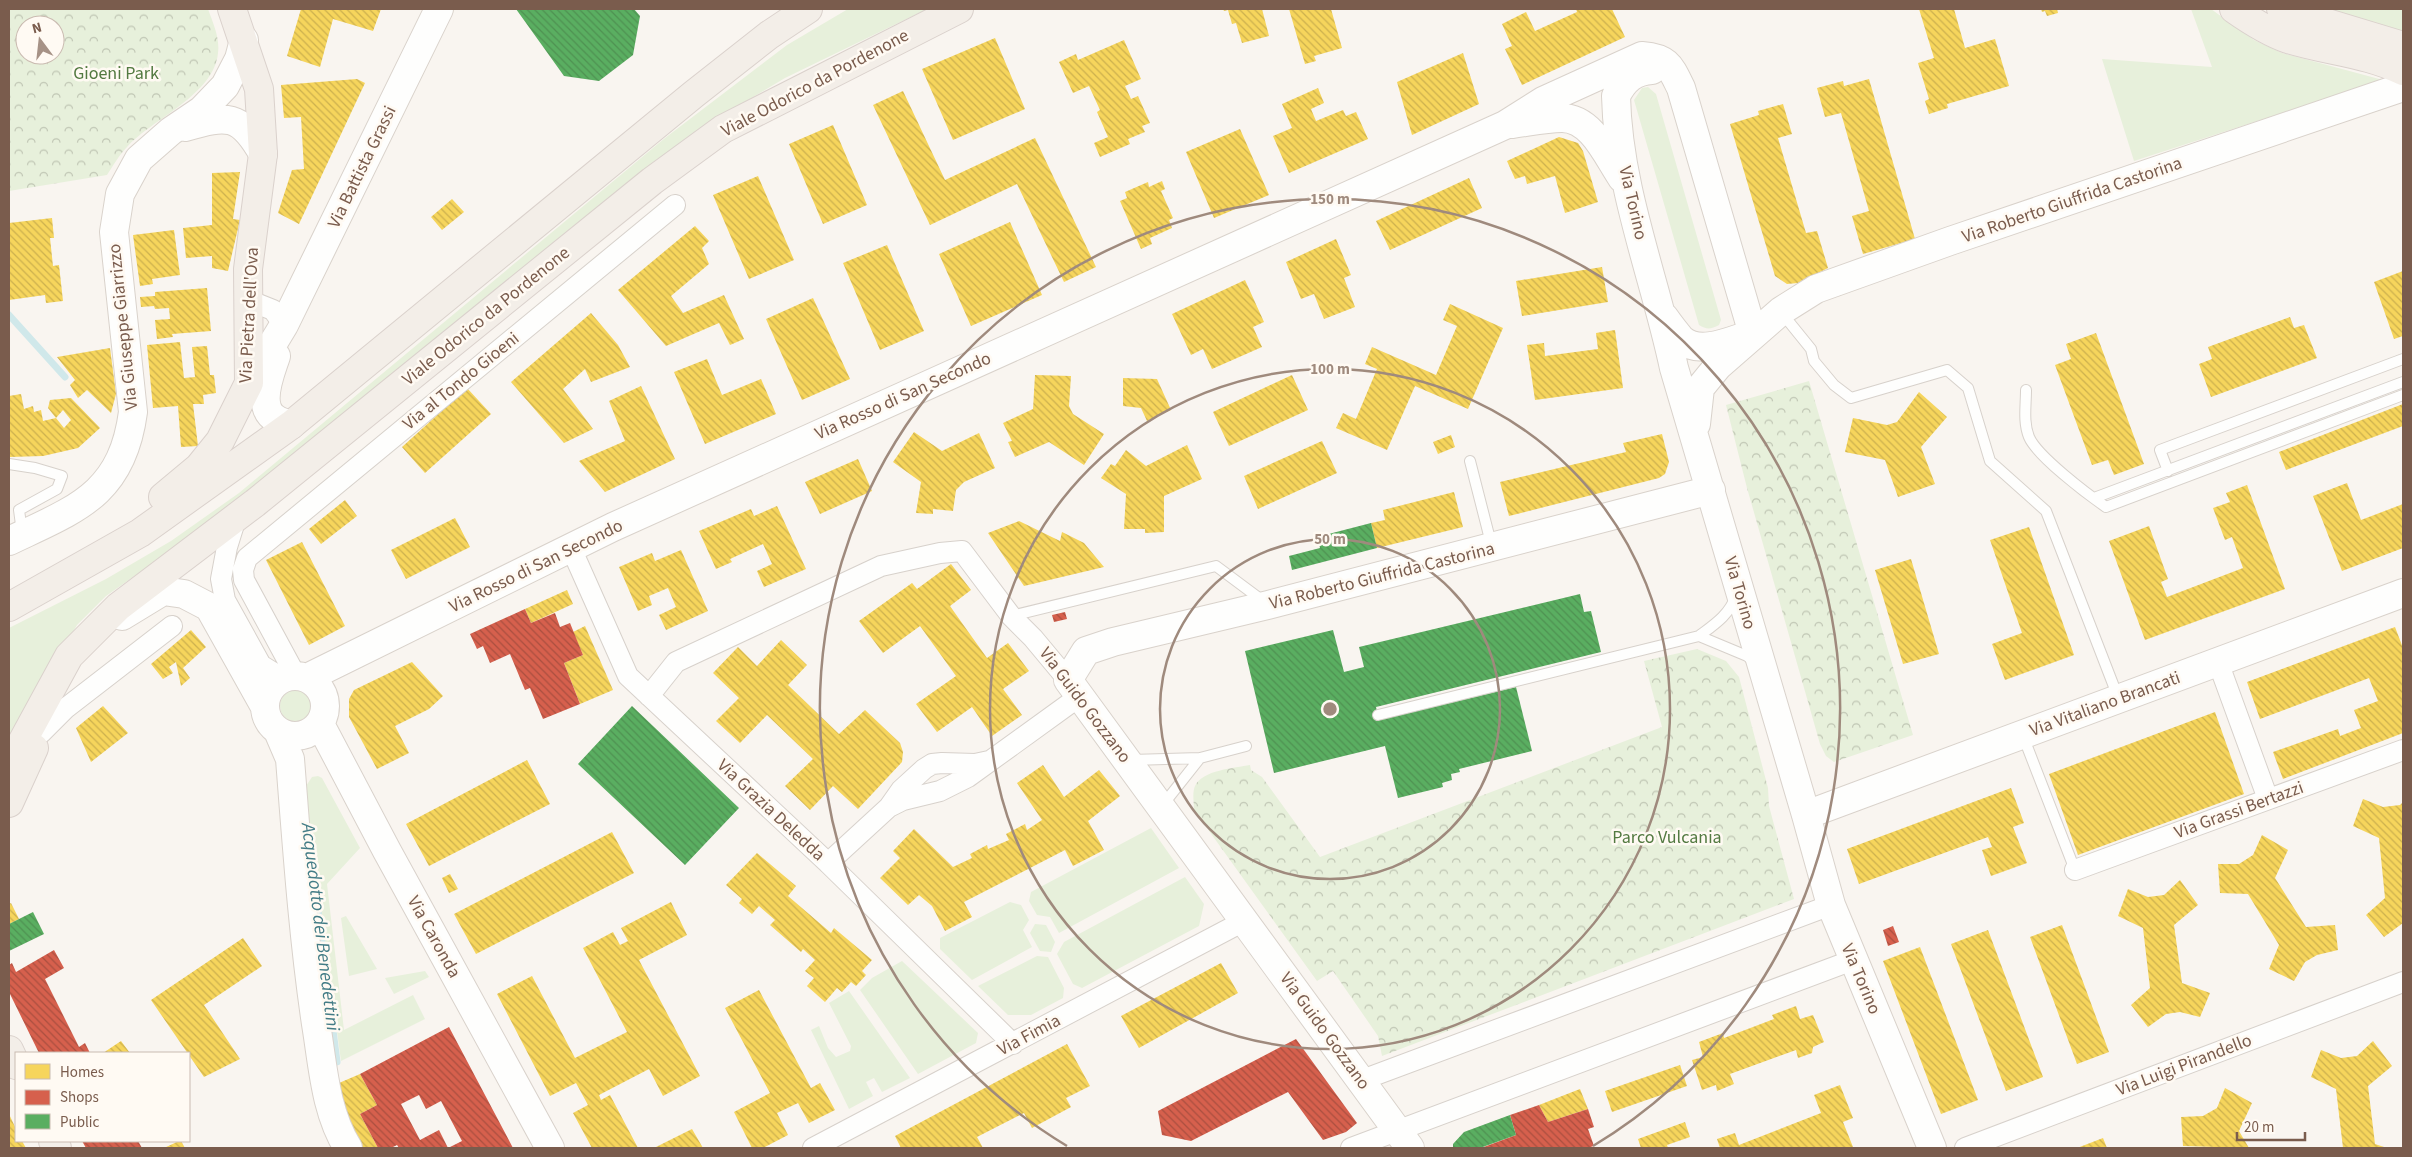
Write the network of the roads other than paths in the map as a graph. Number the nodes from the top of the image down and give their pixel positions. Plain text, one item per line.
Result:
1 (232, 9) edge
2 (439, 9) edge
3 (808, 9) edge
4 (821, 9) edge
5 (958, 9) edge
6 (2234, 9) edge
7 (2281, 9) edge
8 (937, 15) edge
9 (769, 35) junction
10 (244, 40) junction
11 (2403, 68) edge
12 (1676, 78) junction
13 (1505, 125) junction
14 (171, 131) junction
15 (263, 154) junction
16 (1626, 183) junction
17 (674, 205) dead end
18 (248, 300) junction
19 (1781, 311) junction
20 (1663, 316) junction
21 (284, 325) junction
22 (1753, 334) junction
23 (2403, 359) edge
24 (2403, 382) edge
25 (249, 383) junction
26 (2026, 390) dead end
27 (2403, 395) edge
28 (291, 425) junction
29 (1695, 432) junction
30 (1470, 461) dead end
31 (9, 464) edge
32 (2168, 470) junction
33 (1710, 490) junction
34 (2094, 498) junction
35 (236, 518) junction
36 (16, 538) edge
37 (571, 548) junction
38 (1492, 548) junction
39 (1739, 589) junction
40 (2403, 594) edge
41 (1268, 605) junction
42 (12, 606) edge
43 (1011, 616) junction
44 (172, 626) dead end
45 (91, 634) junction
46 (1699, 636) junction
47 (2218, 662) junction
48 (1762, 668) junction
49 (297, 677) junction
50 (54, 680) junction
51 (1074, 688) junction
52 (649, 696) junction
53 (2119, 699) junction
54 (265, 707) junction
55 (1378, 714) dead end
56 (320, 724) junction
57 (278, 731) junction
58 (41, 734) junction
59 (2022, 735) junction
60 (1246, 746) dead end
61 (2403, 750) edge
62 (1200, 758) junction
63 (1126, 760) junction
64 (990, 761) junction
65 (9, 766) edge
66 (2268, 799) junction
67 (9, 803) edge
68 (888, 807) junction
69 (1162, 807) junction
70 (1806, 815) junction
71 (828, 863) junction
72 (2075, 870) joint
73 (1831, 905) junction
74 (1244, 921) junction
75 (1853, 960) junction
76 (2403, 982) edge
77 (1013, 1044) junction
78 (9, 1050) edge
79 (15, 1063) edge
80 (1362, 1080) junction
81 (1404, 1139) edge
82 (348, 1148) edge
83 (550, 1148) edge
84 (813, 1148) edge
85 (1351, 1148) edge
86 (1932, 1148) edge
87 (1965, 1148) edge

1 - 10 main road, Via Pietra dell'Ova
2 - 21 main road, Via Battista Grassi
3 - 9 main road
4 - 9 main road
5 - 8 main road, Viale Odorico da Pordenone
6 - 11 main road
7 - 11 main road
8 - 35 main road, Viale Odorico da Pordenone
9 - 28 main road
10 - 14 main road, Via Giuseppe Giarrizzo
10 - 15 main road, Via Pietra dell'Ova
11 - 19 main road, Via Roberto Giuffrida Castorina
12 - 13 main road
12 - 16 main road, Via Torino
12 - 22 main road
13 - 16 main road
13 - 37 main road, Via Rosso di San Secondo
14 - 15 main road
14 - 36 main road, Via Giuseppe Giarrizzo
15 - 18 main road, Via Pietra dell'Ova
16 - 20 main road, Via Torino
17 - 49 street, Via al Tondo Gioeni
18 - 21 street
18 - 25 main road, Via Pietra dell'Ova
19 - 22 main road, Via Roberto Giuffrida Castorina
19 - 53 lane
20 - 22 main road
20 - 29 main road, Via Torino
21 - 25 main road
21 - 28 main road
22 - 29 main road, Via Roberto Giuffrida Castorina
23 - 32 lane
24 - 32 lane
25 - 42 main road, Via Pietra dell'Ova
26 - 34 lane
27 - 34 lane
28 - 42 main road
29 - 33 main road, Via Torino
30 - 38 lane
31 - 36 lane
32 - 34 lane
33 - 38 main road, Via Roberto Giuffrida Castorina
33 - 39 main road, Via Torino
35 - 45 main road, Viale Odorico da Pordenone
35 - 49 street
37 - 49 main road, Via Rosso di San Secondo
37 - 52 street, Via Grazia Deledda
38 - 41 main road, Via Roberto Giuffrida Castorina
39 - 46 lane
39 - 48 main road, Via Torino
40 - 47 main road, Via Vitaliano Brancati
41 - 43 lane
41 - 51 main road, Via Roberto Giuffrida Castorina
43 - 51 street, Via Guido Gozzano
43 - 52 street, Via Guido Gozzano
44 - 58 street
45 - 50 main road, Viale Odorico da Pordenone
45 - 54 main road
46 - 48 lane
46 - 55 lane
47 - 53 main road, Via Vitaliano Brancati
47 - 66 street
48 - 70 main road, Via Torino
49 - 54 main road
49 - 56 main road
50 - 58 main road
50 - 65 main road
51 - 63 main road, Via Guido Gozzano
51 - 64 street
52 - 71 street, Via Grazia Deledda
53 - 59 main road, Via Vitaliano Brancati
54 - 57 main road
56 - 57 main road
56 - 83 main road, Via Caronda
57 - 82 main road
58 - 67 main road
59 - 70 main road, Via Vitaliano Brancati
59 - 72 lane
60 - 62 lane
61 - 66 street, Via Grassi Bertazzi
62 - 63 lane
62 - 69 lane
63 - 69 main road, Via Guido Gozzano
64 - 68 street
64 - 68 street
66 - 72 street, Via Grassi Bertazzi
68 - 71 street
69 - 74 main road, Via Guido Gozzano
70 - 73 main road, Via Torino
71 - 77 street, Via Grazia Deledda
73 - 75 main road, Via Torino
73 - 80 street
74 - 77 street, Via Fimia
74 - 80 main road, Via Guido Gozzano
75 - 81 street
75 - 86 main road, Via Torino
76 - 87 street, Via Luigi Pirandello
77 - 84 street, Via Fimia
78 - 79 main road
80 - 81 main road, Via Guido Gozzano
81 - 85 street

